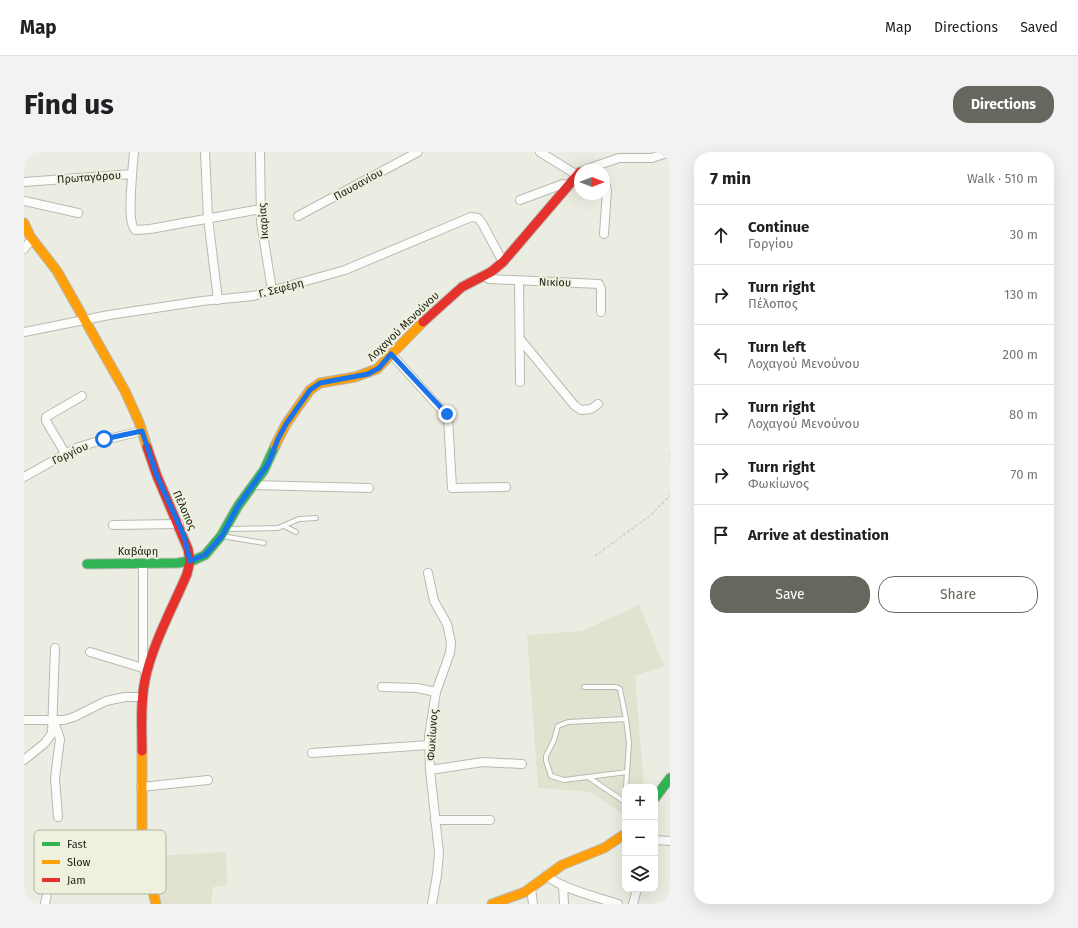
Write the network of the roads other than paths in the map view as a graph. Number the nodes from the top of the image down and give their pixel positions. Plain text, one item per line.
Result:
1 (134, 152) edge
2 (205, 152) edge
3 (260, 152) edge
4 (540, 152) edge
5 (669, 152) edge
6 (414, 153) edge
7 (605, 164) edge
8 (574, 169) edge
9 (132, 174) junction
10 (574, 180) edge
11 (24, 182) edge
12 (569, 186) junction
13 (520, 200) dead end
14 (606, 200) edge
15 (24, 201) edge
16 (261, 210) junction
17 (78, 213) dead end
18 (298, 216) dead end
19 (208, 218) junction
20 (24, 223) edge
21 (604, 234) dead end
22 (32, 239) junction
23 (24, 249) edge
24 (504, 262) junction
25 (484, 275) junction
26 (519, 281) junction
27 (272, 290) junction
28 (218, 300) junction
29 (601, 312) dead end
30 (84, 319) junction
31 (24, 332) edge
32 (520, 339) junction
33 (391, 354) junction
34 (520, 382) dead end
35 (82, 396) dead end
36 (598, 404) dead end
37 (142, 431) junction
38 (65, 453) junction
39 (24, 477) edge
40 (254, 485) junction
41 (506, 487) dead end
42 (370, 488) dead end
43 (316, 518) dead end
44 (179, 524) junction
45 (113, 525) dead end
46 (284, 526) junction
47 (224, 532) junction
48 (296, 532) dead end
49 (264, 543) dead end
50 (190, 561) junction
51 (143, 563) junction
52 (86, 564) dead end
53 (428, 573) dead end
54 (55, 648) dead end
55 (90, 652) dead end
56 (144, 671) junction
57 (382, 687) dead end
58 (584, 687) dead end
59 (436, 692) junction
60 (142, 696) junction
61 (626, 718) junction
62 (24, 720) edge
63 (54, 720) junction
64 (429, 744) junction
65 (312, 753) dead end
66 (24, 760) edge
67 (522, 764) dead end
68 (430, 770) junction
69 (627, 772) junction
70 (588, 777) junction
71 (670, 778) edge
72 (208, 780) dead end
73 (626, 784) edge
74 (141, 788) junction
75 (658, 794) edge
76 (622, 800) edge
77 (58, 817) dead end
78 (435, 820) junction
79 (490, 820) dead end
80 (143, 830) edge
81 (622, 836) edge
82 (658, 840) edge
83 (670, 840) edge
84 (547, 875) junction
85 (563, 885) junction
86 (531, 888) junction
87 (636, 892) edge
88 (47, 894) edge
89 (154, 894) edge
90 (45, 904) edge
91 (156, 904) edge
92 (432, 904) edge
93 (492, 904) edge
94 (533, 904) edge
95 (564, 904) edge
96 (618, 904) edge
97 (633, 904) edge

1 - 9 street, Πρωταγόρου
2 - 19 street
3 - 16 street, Ικαρίας
4 - 8 street
5 - 7 street
6 - 18 street, Παυσανίου
9 - 11 street, Πρωταγόρου
9 - 19 street
10 - 12 street, Λοχαγού Μενούνου
12 - 13 street
12 - 24 street, Λοχαγού Μενούνου
14 - 21 street
15 - 17 street
16 - 19 street
16 - 27 street, Ικαρίας
19 - 28 street
20 - 22 street, Πέλοπος
22 - 23 street
22 - 30 street, Πέλοπος
24 - 25 street, Λοχαγού Μενούνου
24 - 27 street, Γ. Σεφέρη
25 - 26 street, Νικίου
25 - 33 street, Λοχαγού Μενούνου
26 - 29 street, Νικίου
26 - 32 street
27 - 28 street, Γ. Σεφέρη
28 - 30 street, Γ. Σεφέρη
30 - 31 street, Γ. Σεφέρη
30 - 37 street, Πέλοπος
32 - 34 street
32 - 36 street
33 - 40 street, Λοχαγού Μενούνου
33 - 41 street
35 - 38 street
37 - 38 street, Γοργίου
37 - 44 street, Πέλοπος
38 - 39 street, Γοργίου
40 - 42 street
40 - 47 street, Λοχαγού Μενούνου
43 - 46 lane
44 - 45 street
44 - 50 street, Πέλοπος
46 - 47 lane
46 - 48 lane
47 - 49 lane
47 - 50 street, Λοχαγού Μενούνου
50 - 51 street, Καβάφη
50 - 56 street, Πέλοπος
51 - 52 street, Καβάφη
51 - 56 street
53 - 59 street, Φωκίωνος
54 - 63 street
55 - 56 street
56 - 60 street, Πέλοπος
57 - 59 street
58 - 61 lane
59 - 64 street, Φωκίωνος
60 - 63 street
60 - 74 street, Πέλοπος
61 - 69 lane
61 - 70 lane
62 - 63 street
63 - 66 street
63 - 77 street
64 - 65 street
64 - 68 street, Φωκίωνος
67 - 68 street
68 - 78 street, Φωκίωνος
69 - 70 lane
69 - 73 lane
70 - 76 lane
71 - 75 street
72 - 74 street
74 - 80 street, Πέλοπος
78 - 79 street
78 - 92 street, Φωκίωνος
81 - 84 street
82 - 83 street
84 - 85 street
84 - 86 street
85 - 95 street
85 - 96 street
86 - 93 street
86 - 94 street
87 - 97 street
88 - 90 street
89 - 91 street, Πέλοπος

